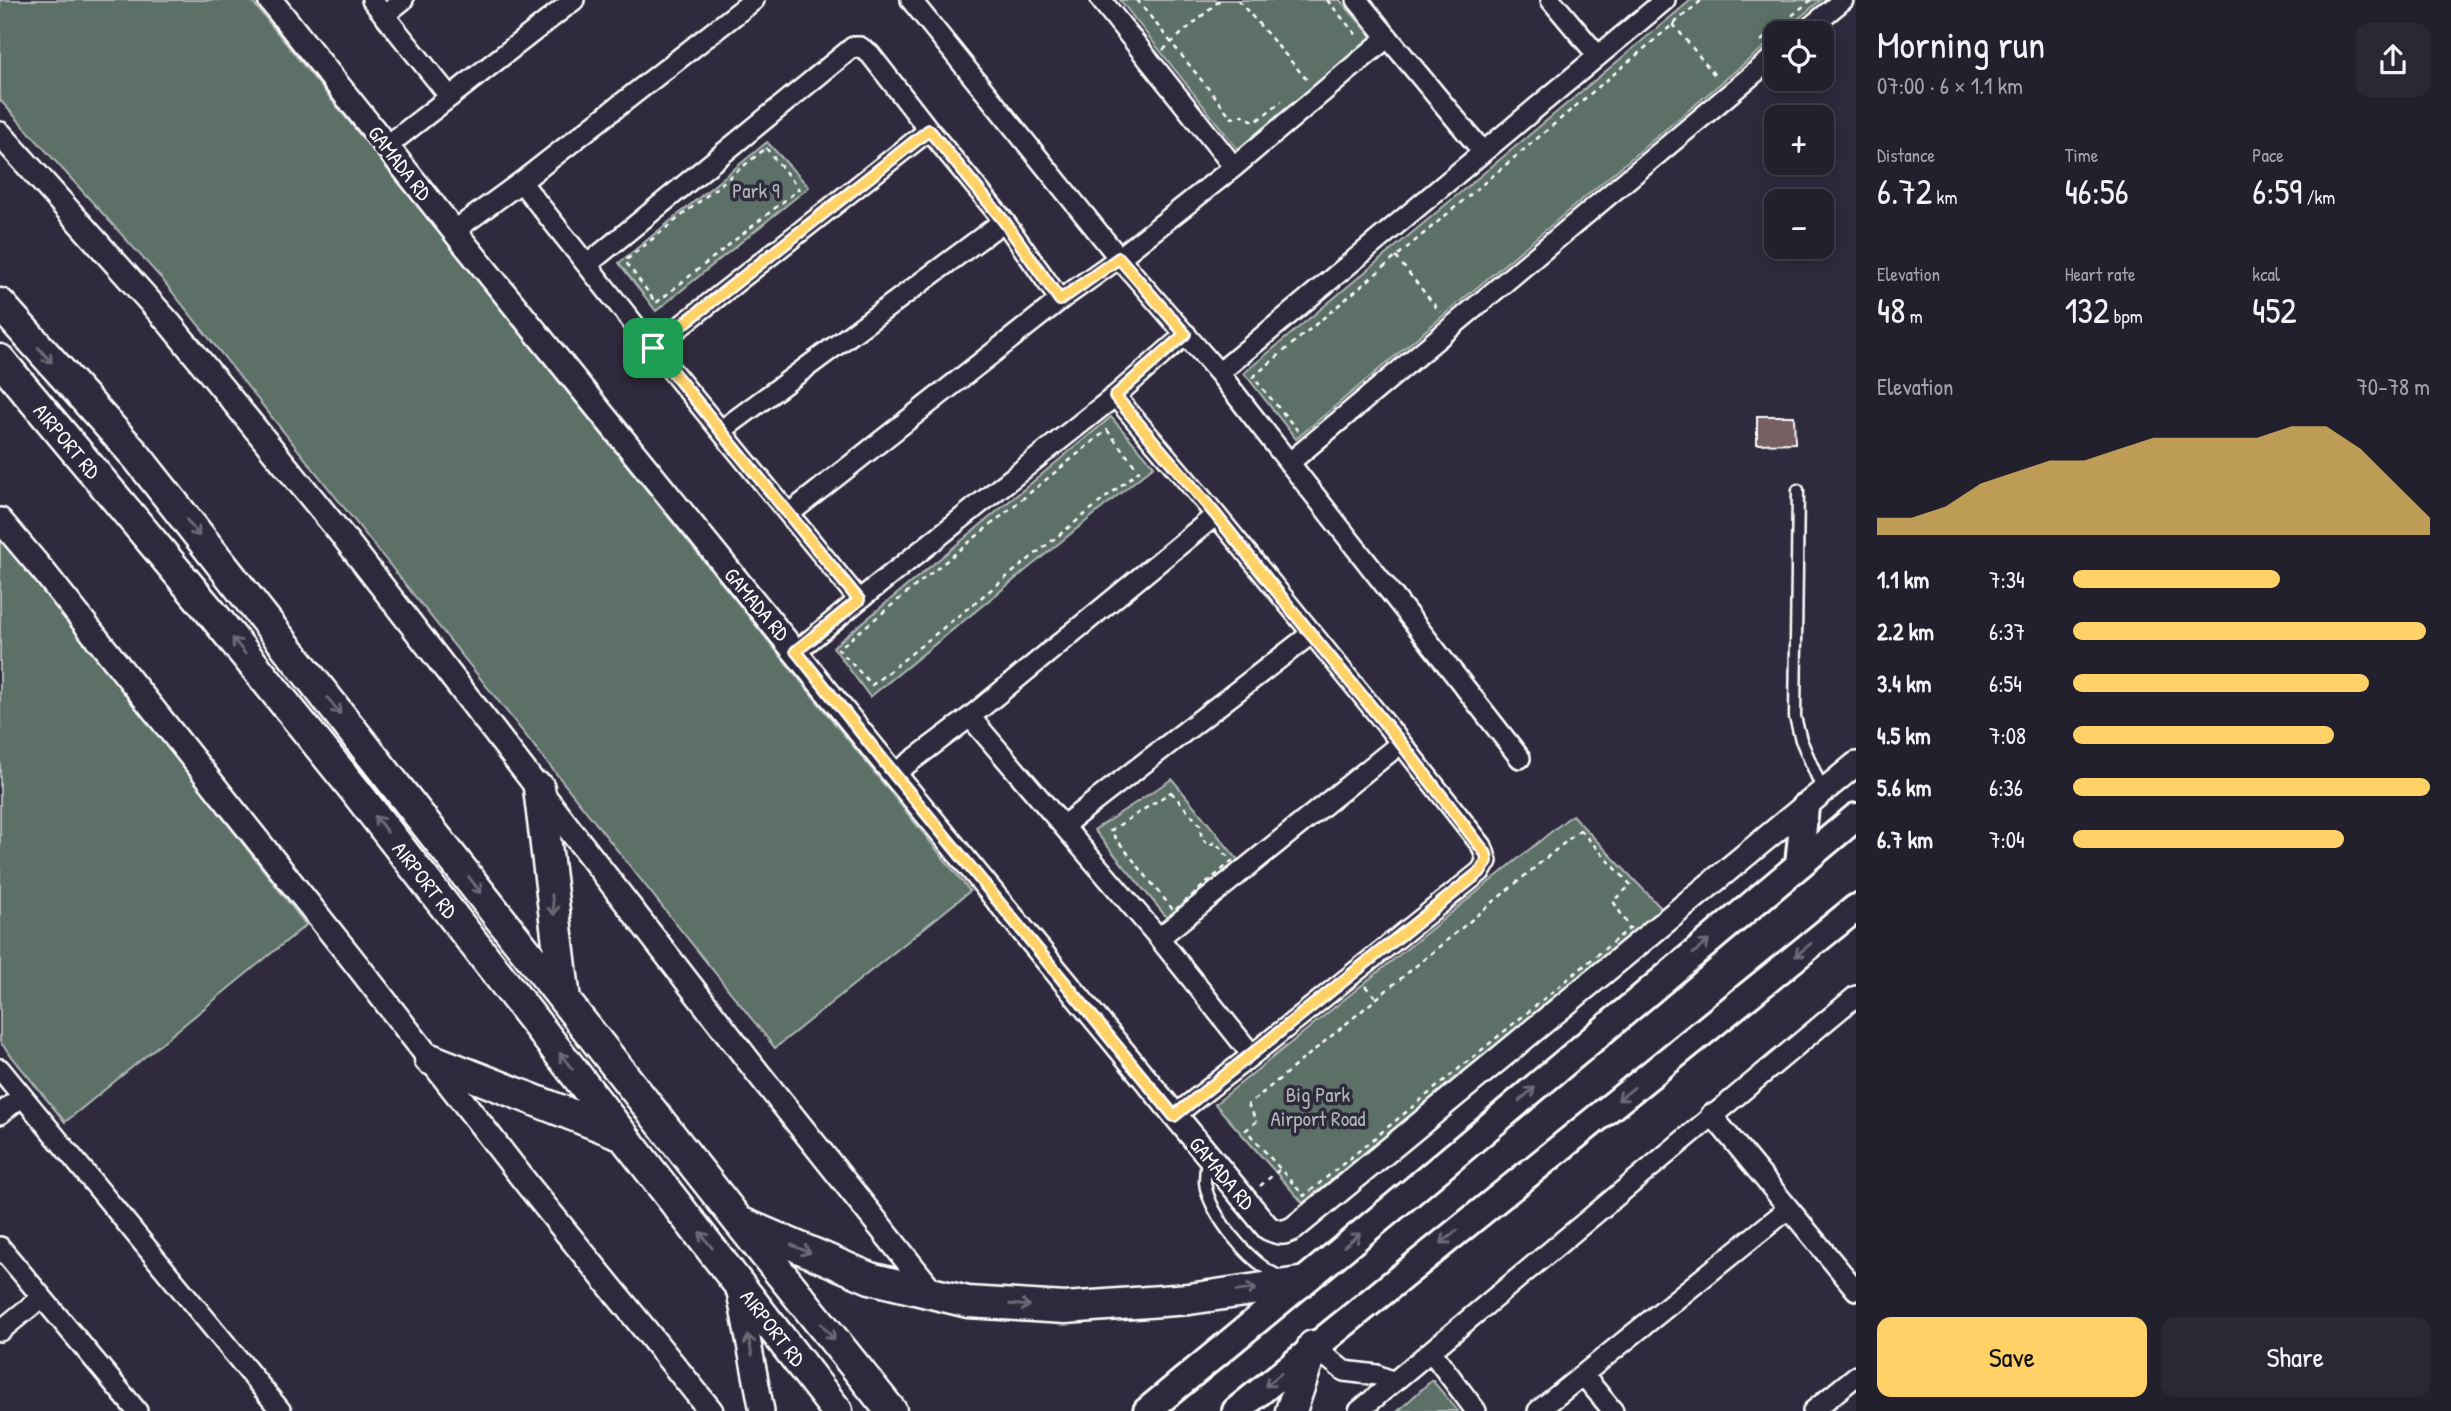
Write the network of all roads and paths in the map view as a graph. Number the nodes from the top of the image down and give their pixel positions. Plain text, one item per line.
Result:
1 (270, 0) edge
2 (403, 0) edge
3 (574, 0) edge
4 (754, 0) edge
5 (911, 0) edge
6 (1101, 0) edge
7 (1137, 0) edge
8 (1220, 0) edge
9 (1238, 0) edge
10 (1327, 0) edge
11 (1357, 0) edge
12 (1551, 0) edge
13 (1665, 0) edge
14 (1702, 0) edge
15 (1811, 0) edge
16 (1843, 0) edge
17 (378, 8) edge
18 (1818, 21) edge
19 (1673, 24) junction
20 (1388, 37) junction
21 (1359, 39) dead end
22 (1172, 43) junction
23 (1759, 44) dead end
24 (1598, 56) junction
25 (1764, 65) edge
26 (1717, 78) dead end
27 (1320, 95) junction
28 (450, 97) junction
29 (1287, 97) dead end
30 (929, 130) junction
31 (0, 134) edge
32 (387, 146) junction
33 (1483, 152) junction
34 (1234, 167) junction
35 (521, 182) junction
36 (1004, 221) junction
37 (454, 231) junction
38 (1396, 257) junction
39 (1119, 258) junction
40 (625, 261) joint
41 (588, 264) junction
42 (1060, 300) junction
43 (0, 304) edge
44 (1440, 312) dead end
45 (1185, 334) junction
46 (653, 348) junction
47 (0, 360) edge
48 (1219, 373) junction
49 (1115, 396) junction
50 (1307, 423) dead end
51 (722, 430) junction
52 (1107, 430) joint
53 (1289, 463) junction
54 (1798, 490) dead end
55 (790, 513) junction
56 (1216, 515) junction
57 (0, 520) edge
58 (859, 600) junction
59 (1311, 634) junction
60 (796, 651) junction
61 (970, 717) junction
62 (1401, 743) junction
63 (1520, 758) dead end
64 (1856, 764) edge
65 (894, 774) junction
66 (539, 788) junction
67 (1814, 799) junction
68 (1856, 817) edge
69 (1063, 825) junction
70 (1799, 864) junction
71 (1856, 908) edge
72 (1174, 911) joint
73 (1158, 938) junction
74 (1856, 996) edge
75 (565, 1001) junction
76 (1252, 1055) junction
77 (430, 1059) junction
78 (0, 1069) edge
79 (22, 1096) junction
80 (0, 1114) edge
81 (1711, 1114) junction
82 (1174, 1116) junction
83 (624, 1135) junction
84 (1207, 1156) junction
85 (1280, 1169) junction
86 (1244, 1199) junction
87 (1788, 1209) junction
88 (739, 1222) junction
89 (0, 1247) edge
90 (737, 1280) junction
91 (1300, 1283) junction
92 (1856, 1290) edge
93 (933, 1293) junction
94 (42, 1297) junction
95 (0, 1331) edge
96 (1313, 1346) junction
97 (1431, 1351) junction
98 (1584, 1376) junction
99 (1856, 1376) edge
100 (1394, 1382) junction
101 (137, 1411) edge
102 (281, 1411) edge
103 (711, 1411) edge
104 (762, 1411) edge
105 (837, 1411) edge
106 (891, 1411) edge
107 (1147, 1411) edge
108 (1236, 1411) edge
109 (1291, 1411) edge
110 (1359, 1411) edge
111 (1476, 1411) edge
112 (1538, 1411) edge
113 (1613, 1411) edge
114 (1813, 1411) edge

1 - 32 street, GAMADA RD
2 - 17 street
3 - 28 street
4 - 35 street
5 - 39 street
6 - 34 street
7 - 22 path
8 - 22 path
9 - 27 path
10 - 21 path
11 - 20 street
12 - 24 street
13 - 24 street
14 - 19 path
15 - 23 path
16 - 18 street
17 - 28 street
19 - 26 path
19 - 38 path
20 - 27 street
20 - 33 street
22 - 29 path
24 - 33 street
25 - 53 street
27 - 34 street
28 - 32 street
30 - 36 street
30 - 41 street
30 - 46 street
31 - 66 street
32 - 37 street, GAMADA RD
33 - 48 street
34 - 39 street
35 - 37 street
35 - 41 street
36 - 42 street
36 - 51 street
37 - 60 street, GAMADA RD
38 - 44 path
38 - 50 path
39 - 42 street
39 - 45 street
40 - 40 path
41 - 46 street
42 - 55 street
43 -> 75 main road
45 - 48 street
45 - 49 street
46 - 51 street
83 -> 47 main road, AIRPORT RD
48 - 53 street
49 - 56 street
49 - 58 street
51 - 55 street
52 - 52 path
53 - 63 street
54 - 67 lane
55 - 58 street
56 - 59 street
56 - 61 street
57 - 77 street
58 - 60 street
59 - 62 street
59 - 69 street
60 - 65 street, GAMADA RD
61 - 65 street
61 - 69 street
62 - 73 street
62 - 76 street
64 - 67 street
65 - 82 street, GAMADA RD
66 -> 75 main road
66 - 93 street
67 - 70 main road
67 - 86 street, GAMADA RD
68 - 70 main road
69 - 73 street
91 -> 70 main road
71 -> 96 main road
72 - 72 path
73 - 76 street
74 - 81 street
75 - 88 main road
76 - 82 street
77 - 83 main road
77 - 103 street
78 - 79 street
79 - 80 street
79 - 102 street
81 - 87 street
81 - 97 street
82 - 84 street, GAMADA RD
90 -> 83 main road, AIRPORT RD
84 - 86 street, GAMADA RD
84 - 91 lane
85 - 85 path
85 - 86 path
87 - 92 street
87 - 98 street
88 -> 93 main road
88 -> 106 main road
89 - 94 street
104 -> 90 street
90 - 105 main road, AIRPORT RD
93 -> 91 main road
91 - 107 main road
94 - 95 street
94 - 101 street
96 - 100 street
96 -> 108 main road
96 - 109 main road
97 - 100 street
97 - 111 street
98 - 112 street
98 - 113 street
99 - 114 street
100 - 110 street

